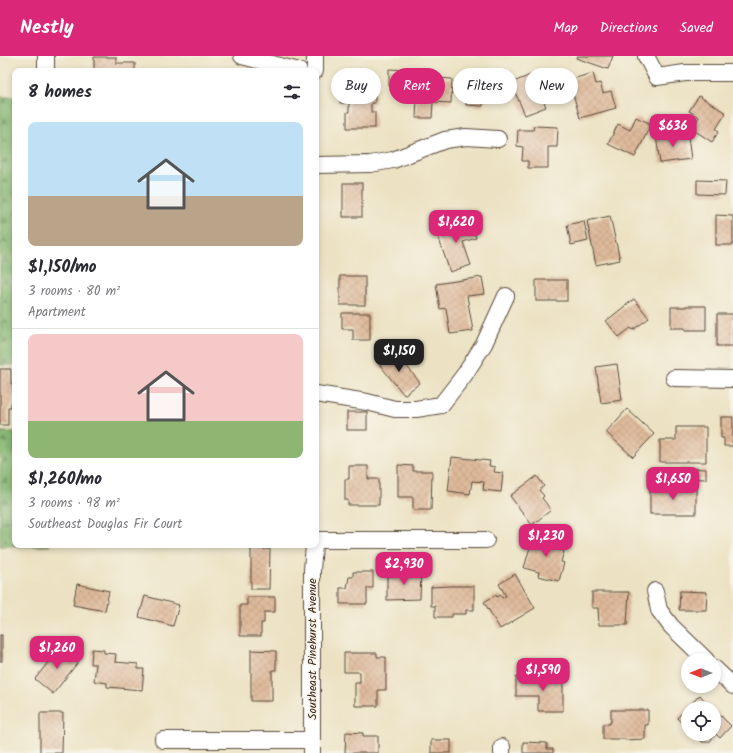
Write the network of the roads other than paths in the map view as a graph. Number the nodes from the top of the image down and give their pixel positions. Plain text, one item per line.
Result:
1 (46, 56) edge
2 (242, 56) edge
3 (315, 56) edge
4 (646, 56) edge
5 (46, 68) edge
6 (287, 68) edge
7 (315, 68) edge
8 (733, 73) edge
9 (498, 139) dead end
10 (319, 165) edge
11 (506, 296) dead end
12 (674, 378) dead end
13 (733, 379) edge
14 (319, 394) edge
15 (319, 540) edge
16 (486, 540) dead end
17 (314, 548) edge
18 (655, 591) dead end
19 (699, 653) edge
20 (721, 675) edge
21 (733, 686) edge
22 (164, 740) dead end
23 (312, 746) edge

1 - 5 street
2 - 6 street
3 - 7 street
4 - 8 street
9 - 10 street
11 - 14 street
12 - 13 street
15 - 16 street
17 - 23 street, Southeast Pinehurst Avenue
18 - 19 street
20 - 21 street
22 - 23 street

